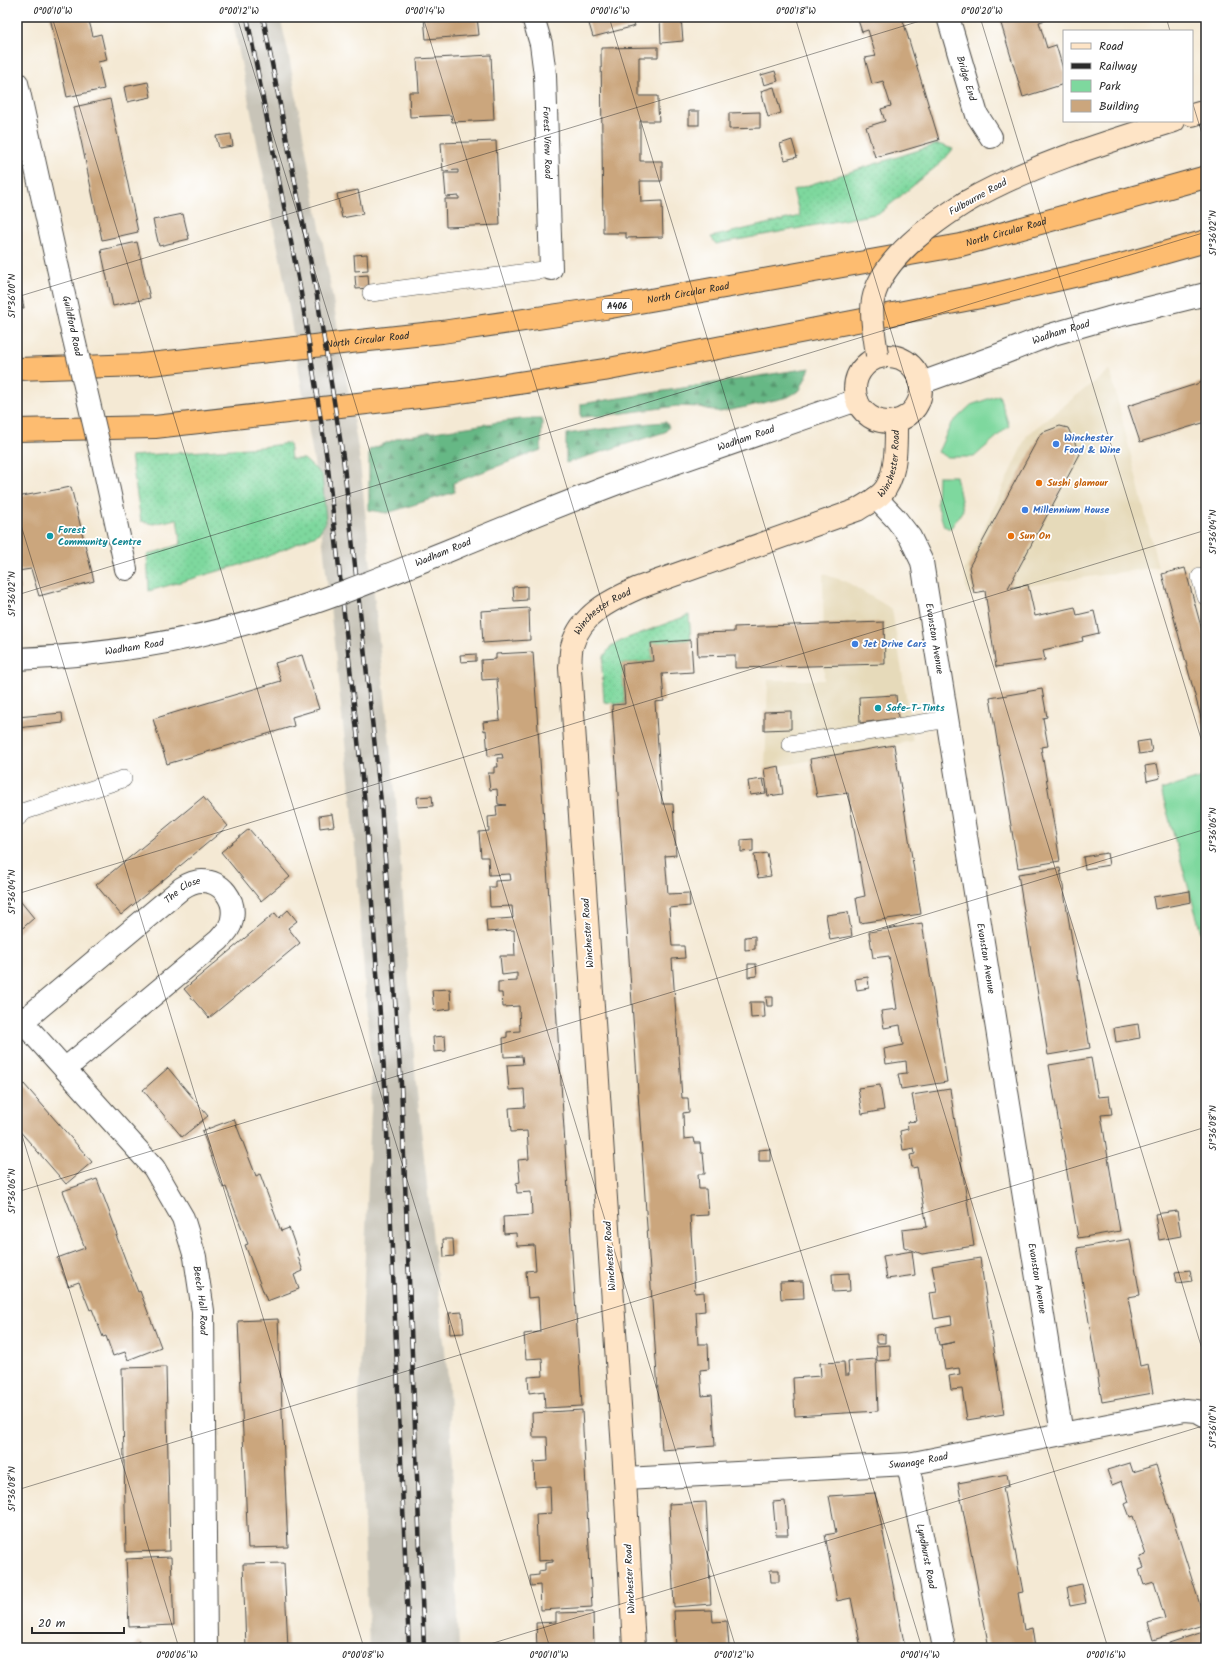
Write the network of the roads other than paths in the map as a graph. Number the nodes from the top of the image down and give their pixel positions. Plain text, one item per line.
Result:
1 (533, 17) edge
2 (948, 17) edge
3 (17, 83) edge
4 (1206, 111) edge
5 (1193, 115) edge
6 (1171, 122) edge
7 (991, 137) dead end
8 (1206, 177) edge
9 (1206, 241) edge
10 (551, 269) joint
11 (371, 293) dead end
12 (1206, 294) edge
13 (878, 356) junction
14 (17, 369) edge
15 (921, 383) junction
16 (857, 400) junction
17 (896, 421) junction
18 (17, 430) edge
19 (876, 498) junction
20 (126, 569) dead end
21 (1200, 577) dead end
22 (1206, 597) edge
23 (17, 660) edge
24 (948, 719) junction
25 (790, 744) dead end
26 (123, 778) dead end
27 (17, 818) edge
28 (20, 1019) edge
29 (64, 1069) junction
30 (1206, 1416) edge
31 (1062, 1434) junction
32 (908, 1464) junction
33 (625, 1479) junction
34 (206, 1648) edge
35 (634, 1648) edge
36 (944, 1648) edge

1 - 10 street, Forest View Road
2 - 7 street, Bridge End
3 - 20 street, Guildford Road, bridge
4 - 5 main road
6 - 13 main road, Fulbourne Road, bridge
8 - 14 highway, North Circular Road / A406
9 - 18 highway
10 - 11 lane
12 - 15 street, Wadham Road
13 - 15 main road
13 - 16 main road
15 - 17 main road
16 - 17 main road
16 - 23 street, Wadham Road, bridge
17 - 19 main road, Winchester Road
19 - 24 street, Evanston Avenue
19 - 33 main road, Winchester Road
21 - 22 lane
24 - 25 lane
24 - 31 street, Evanston Avenue
26 - 27 lane
28 - 29 street, Beech Hall Road
28 - 29 street, The Close
29 - 34 street, Beech Hall Road
30 - 31 street, Swanage Road
31 - 32 street, Swanage Road
32 - 33 street, Swanage Road
32 - 36 street, Lyndhurst Road
33 - 35 main road, Winchester Road

